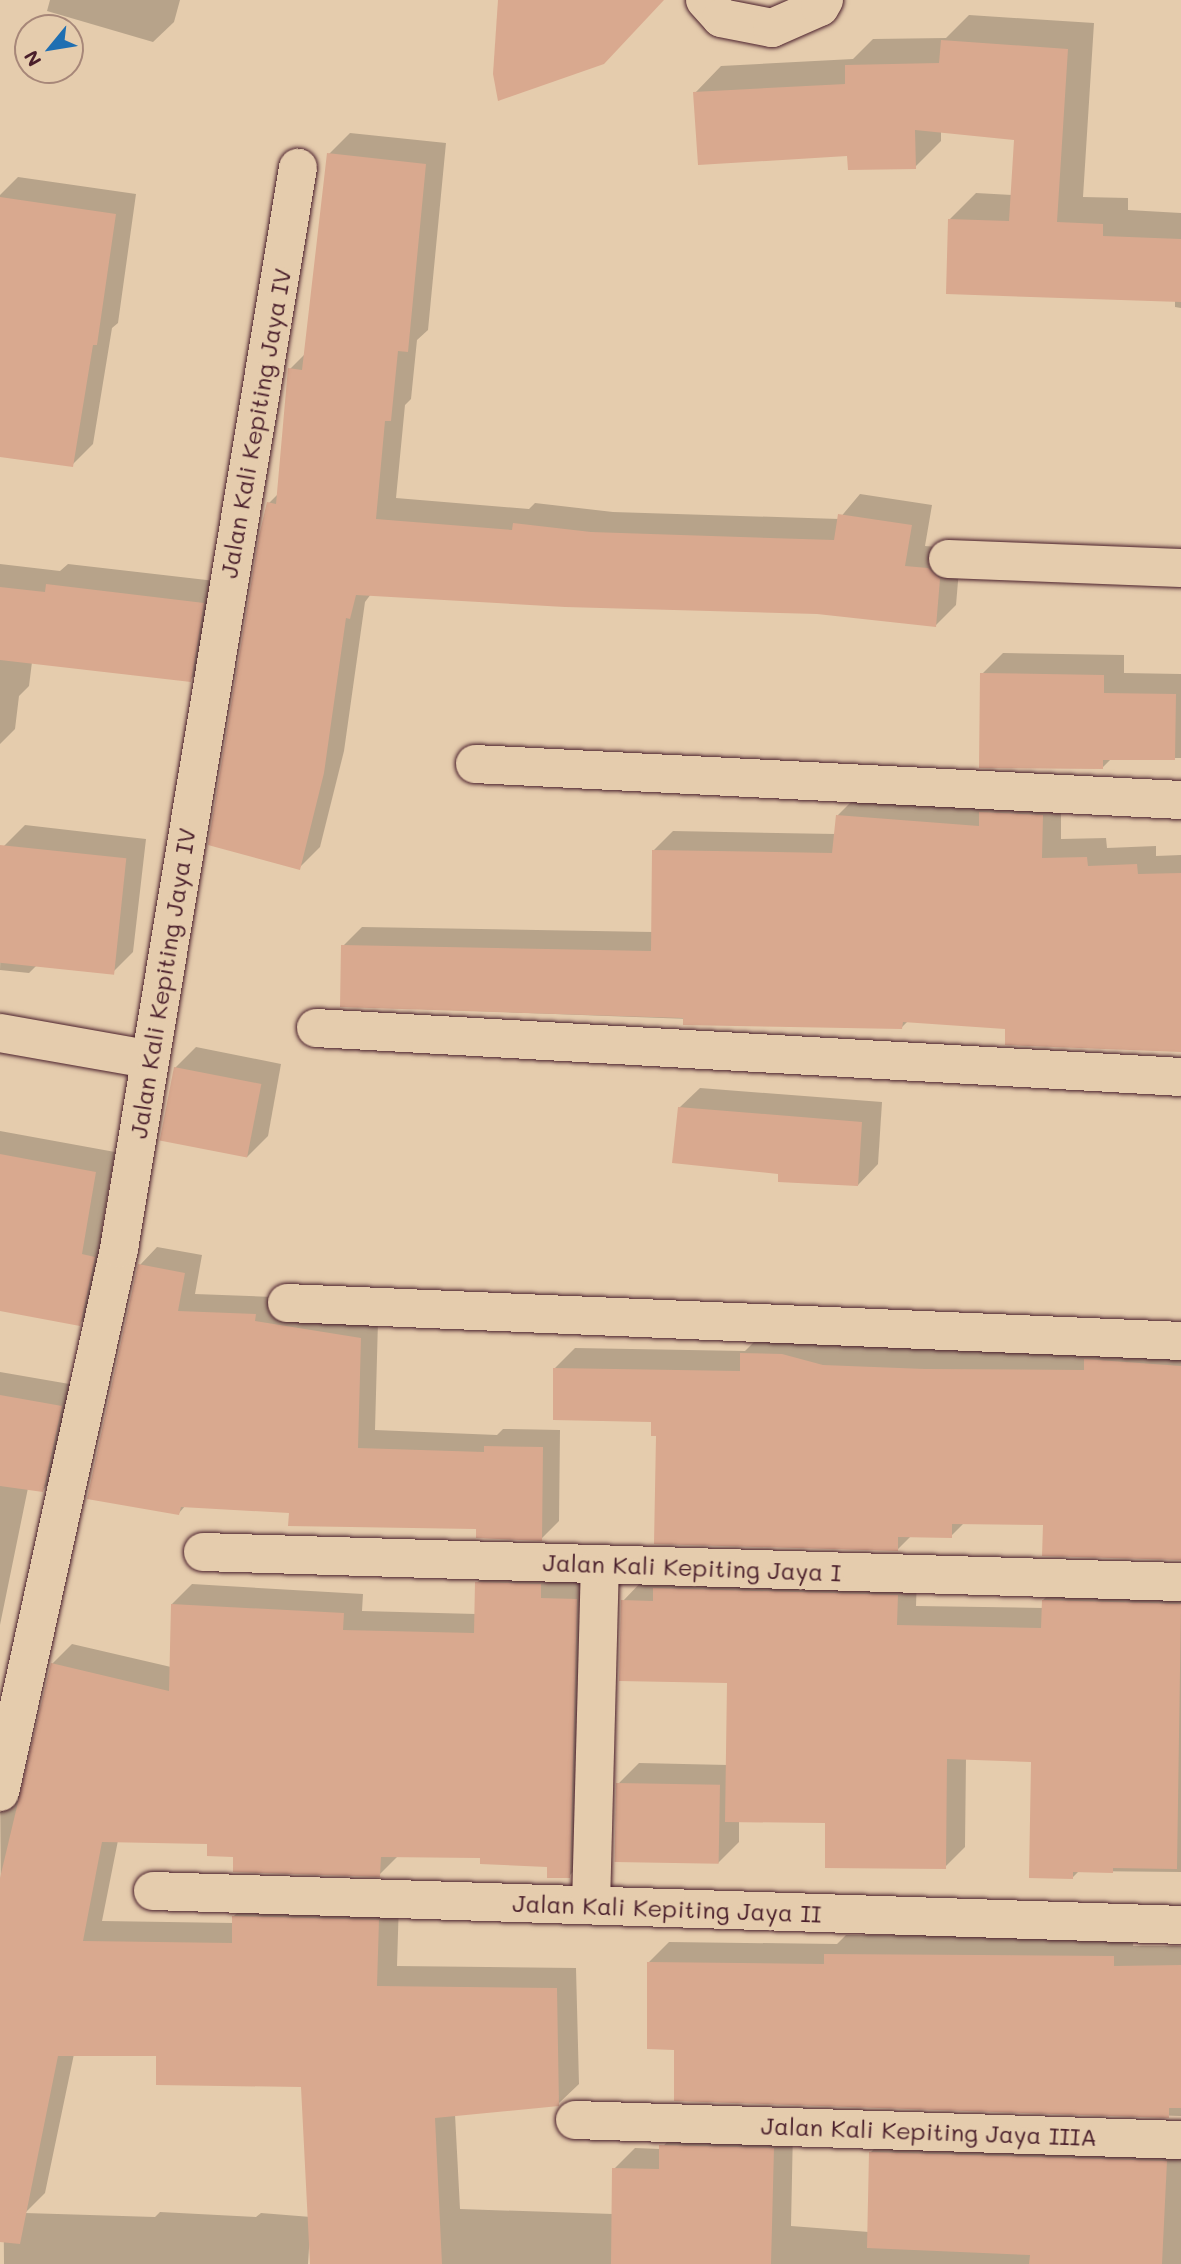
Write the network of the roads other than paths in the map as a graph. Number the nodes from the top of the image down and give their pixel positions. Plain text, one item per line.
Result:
1 (705, 0) edge
2 (824, 0) edge
3 (298, 168) dead end
4 (948, 559) dead end
5 (1181, 568) edge
6 (475, 764) dead end
7 (1181, 800) edge
8 (316, 1028) dead end
9 (0, 1033) edge
10 (148, 1059) junction
11 (1181, 1077) edge
12 (286, 1303) dead end
13 (1181, 1341) edge
14 (203, 1552) dead end
15 (600, 1564) junction
16 (1181, 1582) edge
17 (0, 1792) edge
18 (153, 1891) dead end
19 (591, 1905) junction
20 (1181, 1925) edge
21 (575, 2120) dead end
22 (1181, 2140) edge

1 - 2 street
3 - 10 street, Jalan Kali Kepiting Jaya IV
4 - 5 street
6 - 7 street
8 - 11 street
9 - 10 street
10 - 17 street, Jalan Kali Kepiting Jaya IV
12 - 13 street
14 - 15 street, Jalan Kali Kepiting Jaya I
15 - 16 street, Jalan Kali Kepiting Jaya I
15 - 19 street
18 - 19 street, Jalan Kali Kepiting Jaya II
19 - 20 street, Jalan Kali Kepiting Jaya II
21 - 22 street, Jalan Kali Kepiting Jaya IIIA

